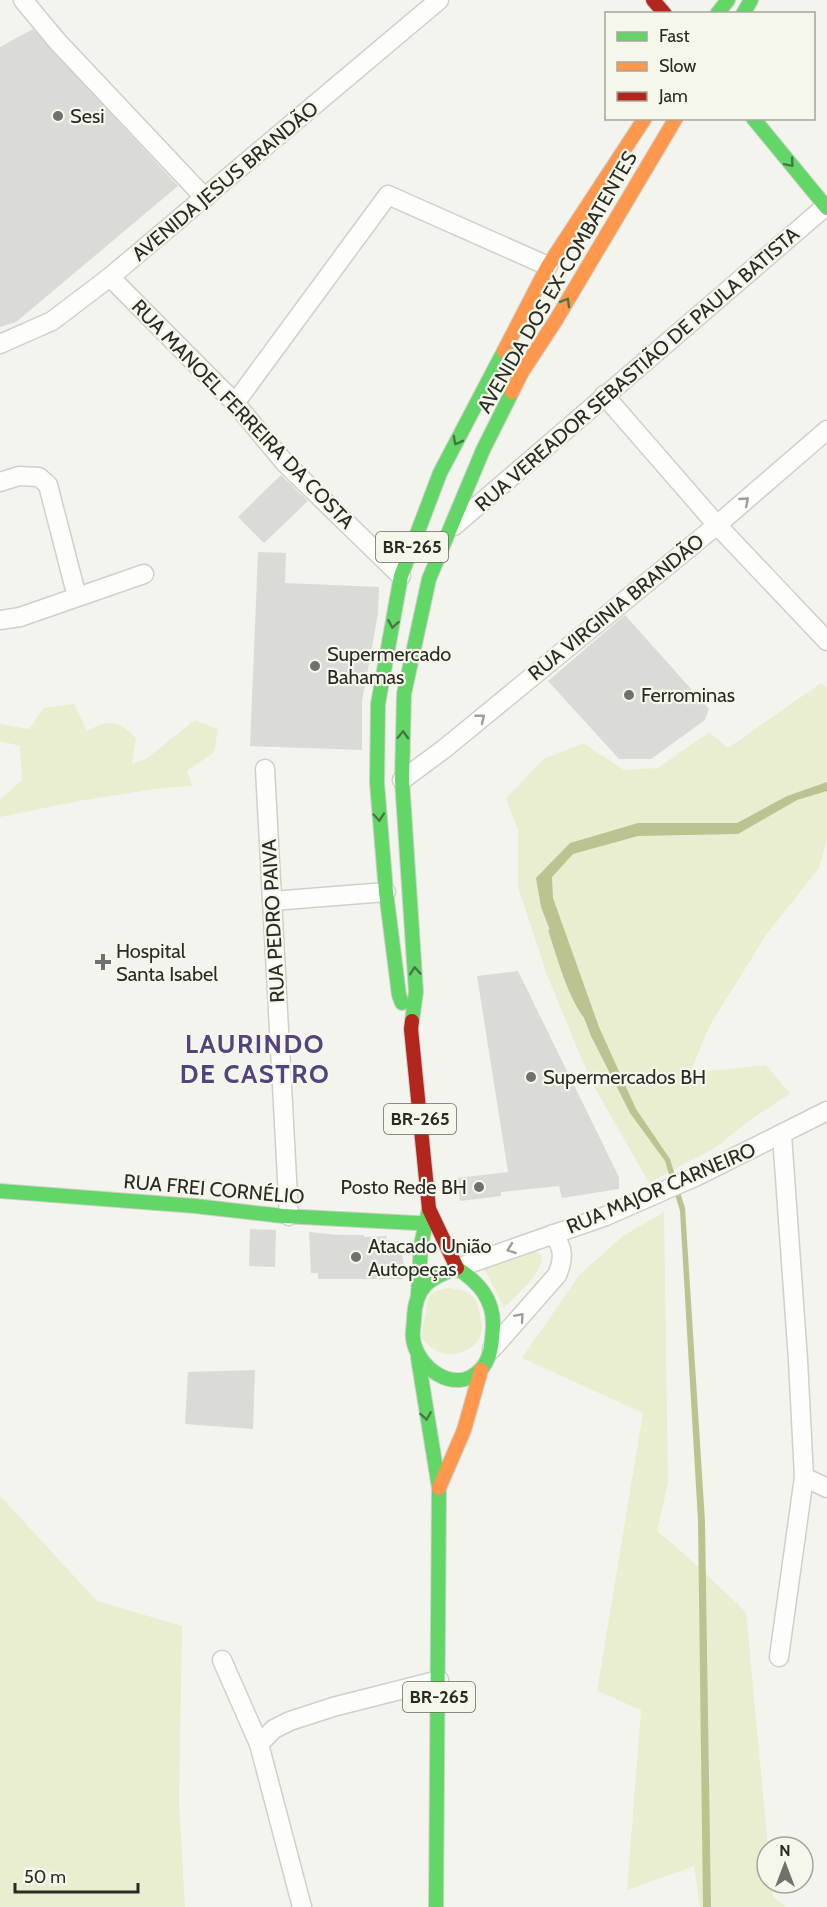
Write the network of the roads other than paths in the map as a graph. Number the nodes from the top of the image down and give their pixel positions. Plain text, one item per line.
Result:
1 (23, 0) edge
2 (439, 0) edge
3 (653, 0) edge
4 (728, 0) edge
5 (663, 12) edge
6 (719, 12) edge
7 (644, 120) edge
8 (675, 120) edge
9 (755, 120) edge
10 (205, 198) junction
11 (826, 207) edge
12 (548, 266) junction
13 (110, 277) junction
14 (0, 344) edge
15 (604, 396) junction
16 (235, 403) junction
17 (827, 430) edge
18 (0, 482) edge
19 (717, 525) junction
20 (449, 531) junction
21 (144, 574) dead end
22 (401, 576) junction
23 (77, 597) junction
24 (0, 620) edge
25 (827, 641) edge
26 (265, 769) dead end
27 (402, 780) junction
28 (386, 892) junction
29 (272, 901) junction
30 (411, 1029) junction
31 (827, 1111) edge
32 (782, 1135) junction
33 (0, 1191) edge
34 (289, 1216) junction
35 (405, 1224) junction
36 (429, 1224) junction
37 (553, 1234) junction
38 (421, 1245) junction
39 (457, 1268) junction
40 (418, 1294) junction
41 (492, 1349) junction
42 (418, 1358) junction
43 (481, 1370) junction
44 (804, 1476) junction
45 (439, 1488) junction
46 (827, 1488) edge
47 (779, 1657) dead end
48 (222, 1660) dead end
49 (439, 1680) junction
50 (259, 1744) junction
51 (302, 1907) edge
52 (436, 1907) edge

1 - 10 street
2 - 10 street, AVENIDA JESUS BRANDÃO
3 - 5 main road
4 - 6 main road
7 - 12 main road, AVENIDA DOS EX-COMBATENTES / BR-265
20 -> 8 main road, AVENIDA DOS EX-COMBATENTES / BR-265
9 -> 11 main road
10 - 13 street, AVENIDA JESUS BRANDÃO
11 - 15 street, RUA VEREADOR SEBASTIÃO DE PAULA BATISTA
12 - 16 street
12 -> 22 main road, AVENIDA DOS EX-COMBATENTES / BR-265
13 - 14 street, AVENIDA JESUS BRANDÃO
13 - 16 street, RUA MANOEL FERREIRA DA COSTA
15 - 19 street
15 - 20 street, RUA VEREADOR SEBASTIÃO DE PAULA BATISTA
16 - 22 street, RUA MANOEL FERREIRA DA COSTA
19 -> 17 street, RUA VIRGINIA BRANDÃO
18 - 23 street
19 - 25 street
27 -> 19 street, RUA VIRGINIA BRANDÃO
27 -> 20 main road, AVENIDA DOS EX-COMBATENTES / BR-265
21 - 23 street
22 -> 28 main road, AVENIDA DOS EX-COMBATENTES / BR-265
23 - 24 street
26 - 29 street, RUA PEDRO PAIVA
30 -> 27 main road, AVENIDA DOS EX-COMBATENTES / BR-265
28 - 29 street
28 - 30 main road, AVENIDA DOS EX-COMBATENTES / BR-265
29 - 34 street, RUA PEDRO PAIVA
30 - 36 main road, AVENIDA DOS EX-COMBATENTES / BR-265
31 - 32 street, RUA MAJOR CARNEIRO
32 - 37 street, RUA MAJOR CARNEIRO
32 - 44 street
33 - 34 main road, RUA FREI CORNÉLIO
34 - 35 main road, RUA FREI CORNÉLIO
35 - 36 main road, RUA FREI CORNÉLIO
35 - 38 main road
36 - 38 main road, BR-265
36 - 39 main road, AVENIDA DOS EX-COMBATENTES / BR-265
37 -> 39 street, RUA MAJOR CARNEIRO
41 -> 37 street
38 - 40 main road, BR-265
39 - 40 main road
39 - 41 main road, BR-265
40 - 42 main road, BR-265
41 - 43 main road, BR-265
42 - 43 main road
42 -> 45 main road, BR-265
43 - 45 main road, BR-265
44 - 46 street
44 - 47 street
45 - 49 main road, BR-265
48 - 50 street
49 - 50 street
49 - 52 main road, BR-265
50 - 51 street

